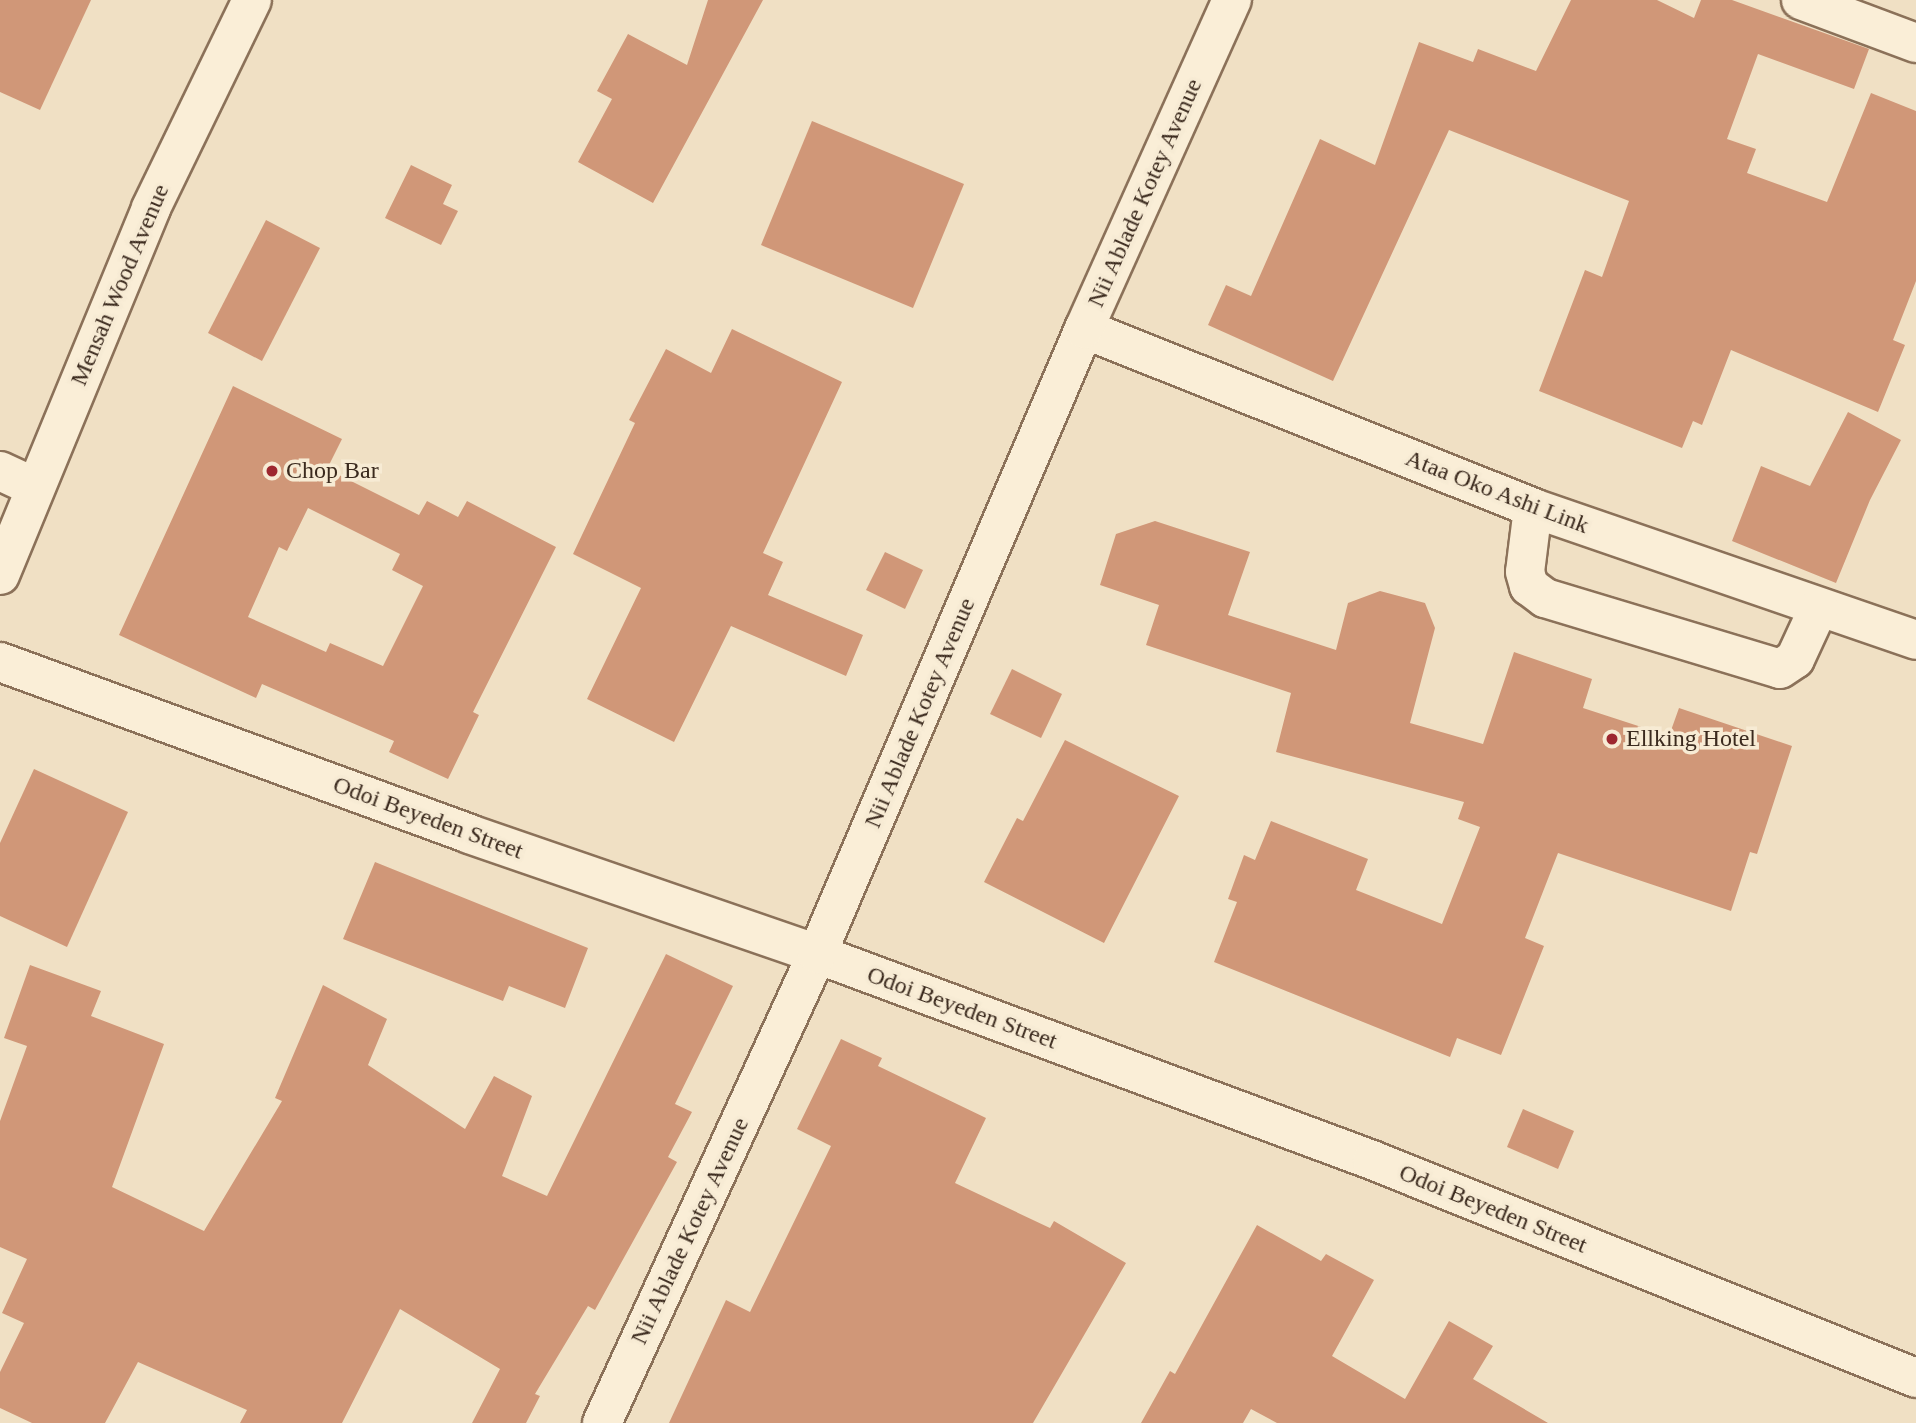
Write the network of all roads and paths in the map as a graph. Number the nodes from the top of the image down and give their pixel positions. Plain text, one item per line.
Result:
1 (252, 0) edge
2 (1232, 0) edge
3 (1801, 0) edge
4 (1916, 43) edge
5 (1084, 329) junction
6 (0, 471) edge
7 (35, 487) junction
8 (1532, 508) junction
9 (0, 575) edge
10 (1819, 607) junction
11 (1916, 640) edge
12 (0, 662) edge
13 (817, 954) junction
14 (1916, 1378) edge
15 (601, 1423) edge

1 - 7 street, Mensah Wood Avenue
2 - 5 street, Nii Ablade Kotey Avenue
3 - 4 street
5 - 8 street, Ataa Oko Ashi Link
5 - 13 street, Nii Ablade Kotey Avenue
6 - 7 street
7 - 9 street, Mensah Wood Avenue
8 - 10 street, Ataa Oko Ashi Link
8 - 10 street
10 - 11 street, Ataa Oko Ashi Link
12 - 13 street, Odoi Beyeden Street
13 - 14 street, Odoi Beyeden Street
13 - 15 street, Nii Ablade Kotey Avenue

